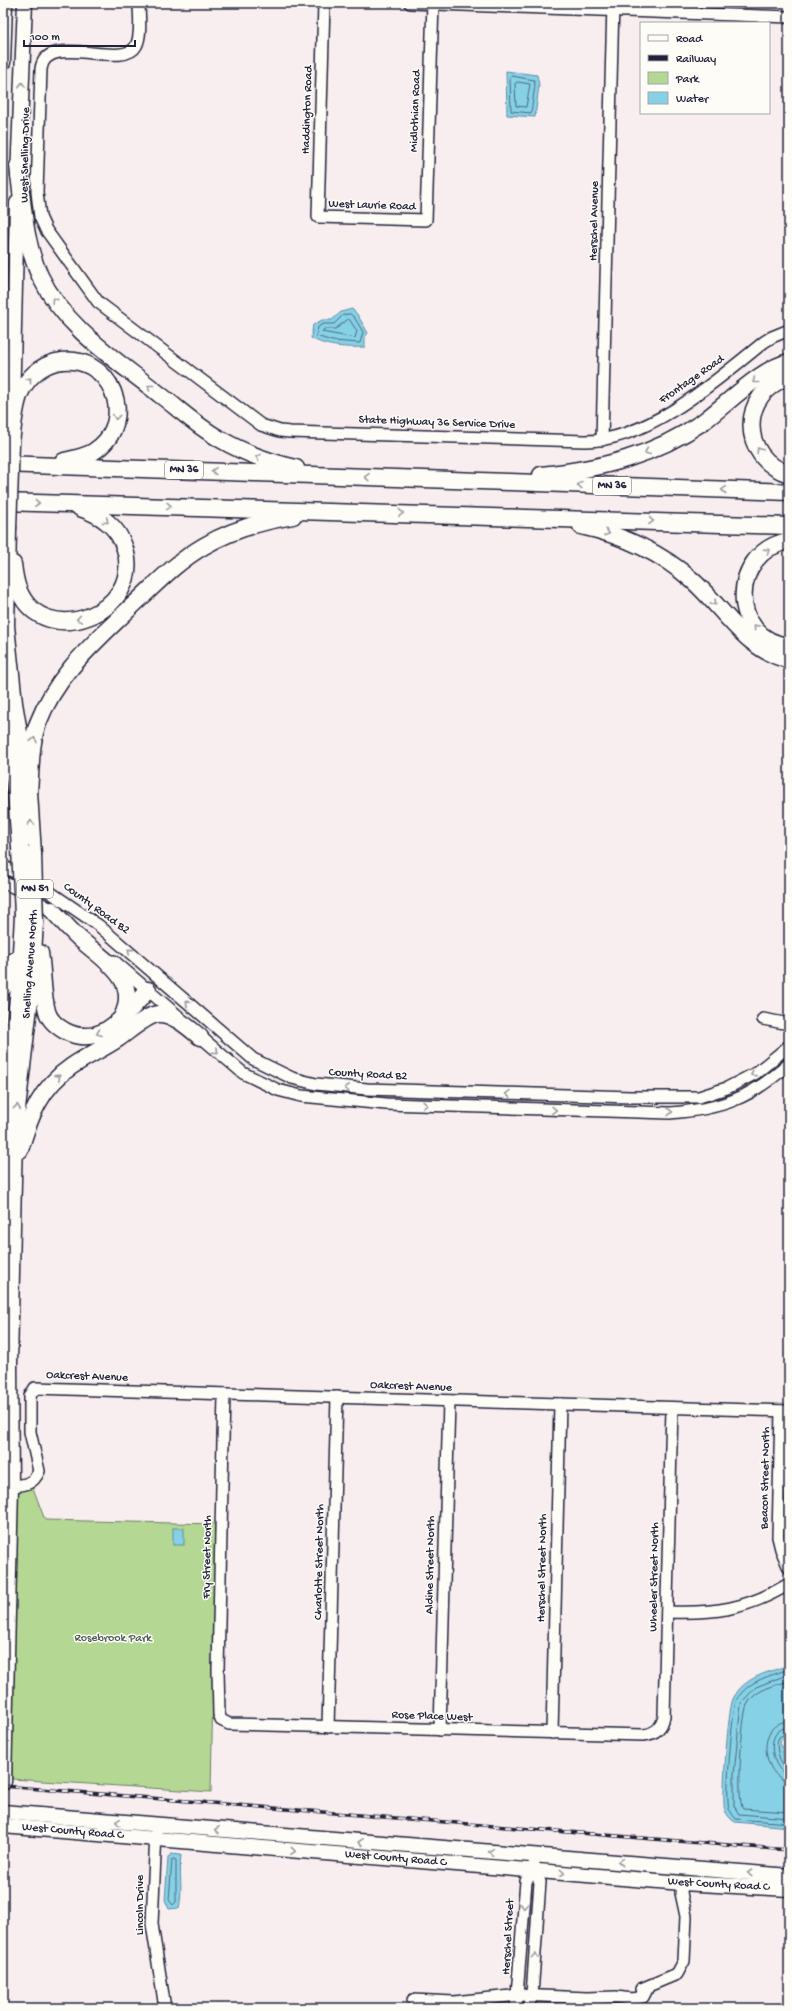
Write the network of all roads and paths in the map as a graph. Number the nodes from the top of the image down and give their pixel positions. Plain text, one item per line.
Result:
1 (5, 3) edge
2 (25, 3) edge
3 (139, 3) edge
4 (324, 3) edge
5 (410, 3) edge
6 (432, 3) edge
7 (613, 7) edge
8 (789, 17) edge
9 (3, 63) edge
10 (18, 166) junction
11 (318, 217) joint
12 (426, 220) joint
13 (789, 330) edge
14 (789, 362) edge
15 (789, 377) edge
16 (270, 428) joint
17 (602, 440) junction
18 (11, 443) junction
19 (3, 464) edge
20 (31, 465) junction
21 (789, 474) edge
22 (337, 476) junction
23 (462, 480) junction
24 (789, 492) edge
25 (3, 502) edge
26 (71, 504) junction
27 (362, 511) junction
28 (500, 517) junction
29 (789, 526) edge
30 (8, 528) junction
31 (789, 541) edge
32 (789, 646) edge
33 (789, 660) edge
34 (3, 705) edge
35 (3, 757) edge
36 (29, 792) junction
37 (18, 820) junction
38 (27, 850) junction
39 (3, 866) edge
40 (3, 882) edge
41 (52, 910) junction
42 (29, 924) junction
43 (163, 981) junction
44 (3, 988) edge
45 (152, 993) junction
46 (763, 1020) dead end
47 (119, 1022) junction
48 (789, 1024) edge
49 (200, 1037) junction
50 (789, 1046) edge
51 (104, 1048) junction
52 (789, 1064) edge
53 (386, 1090) junction
54 (386, 1104) junction
55 (3, 1139) edge
56 (13, 1174) junction
57 (224, 1394) junction
58 (337, 1397) junction
59 (449, 1401) junction
60 (560, 1404) junction
61 (672, 1408) junction
62 (785, 1411) edge
63 (10, 1486) junction
64 (789, 1568) edge
65 (789, 1584) edge
66 (667, 1612) junction
67 (221, 1720) joint
68 (328, 1727) junction
69 (440, 1730) junction
70 (552, 1733) junction
71 (643, 1736) joint
72 (3, 1782) edge
73 (3, 1812) edge
74 (156, 1825) junction
75 (3, 1826) edge
76 (155, 1840) junction
77 (535, 1856) junction
78 (534, 1870) junction
79 (789, 1876) edge
80 (682, 1883) junction
81 (789, 1889) edge
82 (519, 1995) junction
83 (532, 1995) junction
84 (413, 2000) dead end
85 (165, 2008) edge
86 (516, 2008) edge
87 (528, 2008) edge

1 - 9 main road
10 -> 2 main road, Snelling Avenue North / MN 51
3 - 16 street, West Snelling Drive
4 - 11 street, Haddington Road
5 - 6 street
6 - 7 street
6 - 12 street, Midlothian Road
7 - 8 street
7 - 17 street, Herschel Avenue
10 - 18 main road, Snelling Avenue North / MN 51
22 -> 10 highway
11 - 12 street, West Laurie Road
13 - 17 street, Frontage Road
14 -> 23 highway
21 -> 15 highway
16 - 17 street, State Highway 36 Service Drive
18 -> 20 highway
18 - 30 highway, Snelling Avenue North / MN 51, bridge
19 - 20 highway, MN 36
22 -> 20 highway, MN 36
23 -> 22 highway, MN 36
24 -> 23 highway, MN 36
25 -> 26 highway
26 -> 27 highway
26 -> 30 highway
27 -> 28 highway
36 -> 27 highway
28 -> 29 highway
28 -> 33 highway
30 - 36 highway, Snelling Avenue North / MN 51
32 -> 31 highway
34 - 37 highway, Snelling Avenue North / MN 51
35 - 37 highway
38 -> 36 highway, Snelling Avenue North / MN 51
37 - 38 highway, Snelling Avenue North / MN 51
38 - 42 highway, Snelling Avenue North / MN 51, bridge
43 -> 39 street, County Road B2
40 - 41 street
41 - 45 street
41 - 47 highway
42 - 44 highway
47 -> 42 highway
42 - 55 highway, Snelling Avenue North / MN 51
56 -> 42 highway, Snelling Avenue North / MN 51
43 - 45 street
53 -> 43 street, County Road B2
45 - 47 highway
45 - 49 street
45 - 51 highway
46 - 48 street
49 - 51 highway
49 -> 54 street
50 -> 53 street, County Road B2
56 -> 51 highway
54 -> 52 street
53 - 54 street
56 - 63 highway, Snelling Avenue North / MN 51
57 - 58 street, Oakcrest Avenue
57 - 63 street, Oakcrest Avenue
57 - 67 street, Fry Street North
58 - 59 street, Oakcrest Avenue
58 - 68 street, Charlotte Street North
59 - 60 street, Oakcrest Avenue
59 - 69 street, Aldine Street North
60 - 61 street, Oakcrest Avenue
60 - 70 street, Herschel Street North
61 - 62 street, Oakcrest Avenue
61 - 66 street, Wheeler Street North
62 - 64 street, Beacon Street North
63 - 72 highway, Snelling Avenue North / MN 51
65 - 66 street
66 - 71 street, Wheeler Street North
67 - 68 street, Rose Place West
68 - 69 street, Rose Place West
69 - 70 street, Rose Place West
70 - 71 street, Rose Place West
74 -> 73 main road, West County Road C
74 - 76 street, Lincoln Drive
77 -> 74 main road, West County Road C
75 - 76 main road, West County Road C
76 -> 78 main road, West County Road C
76 - 85 street, Lincoln Drive
77 - 78 street, Herschel Street
79 -> 77 main road, West County Road C
78 -> 80 main road, West County Road C
78 -> 82 street, Herschel Street
83 -> 78 street, Herschel Street
80 - 81 main road, West County Road C
80 - 83 street
82 - 83 street
82 - 84 street
82 - 86 street, Herschel Street
83 - 87 street, Herschel Street

